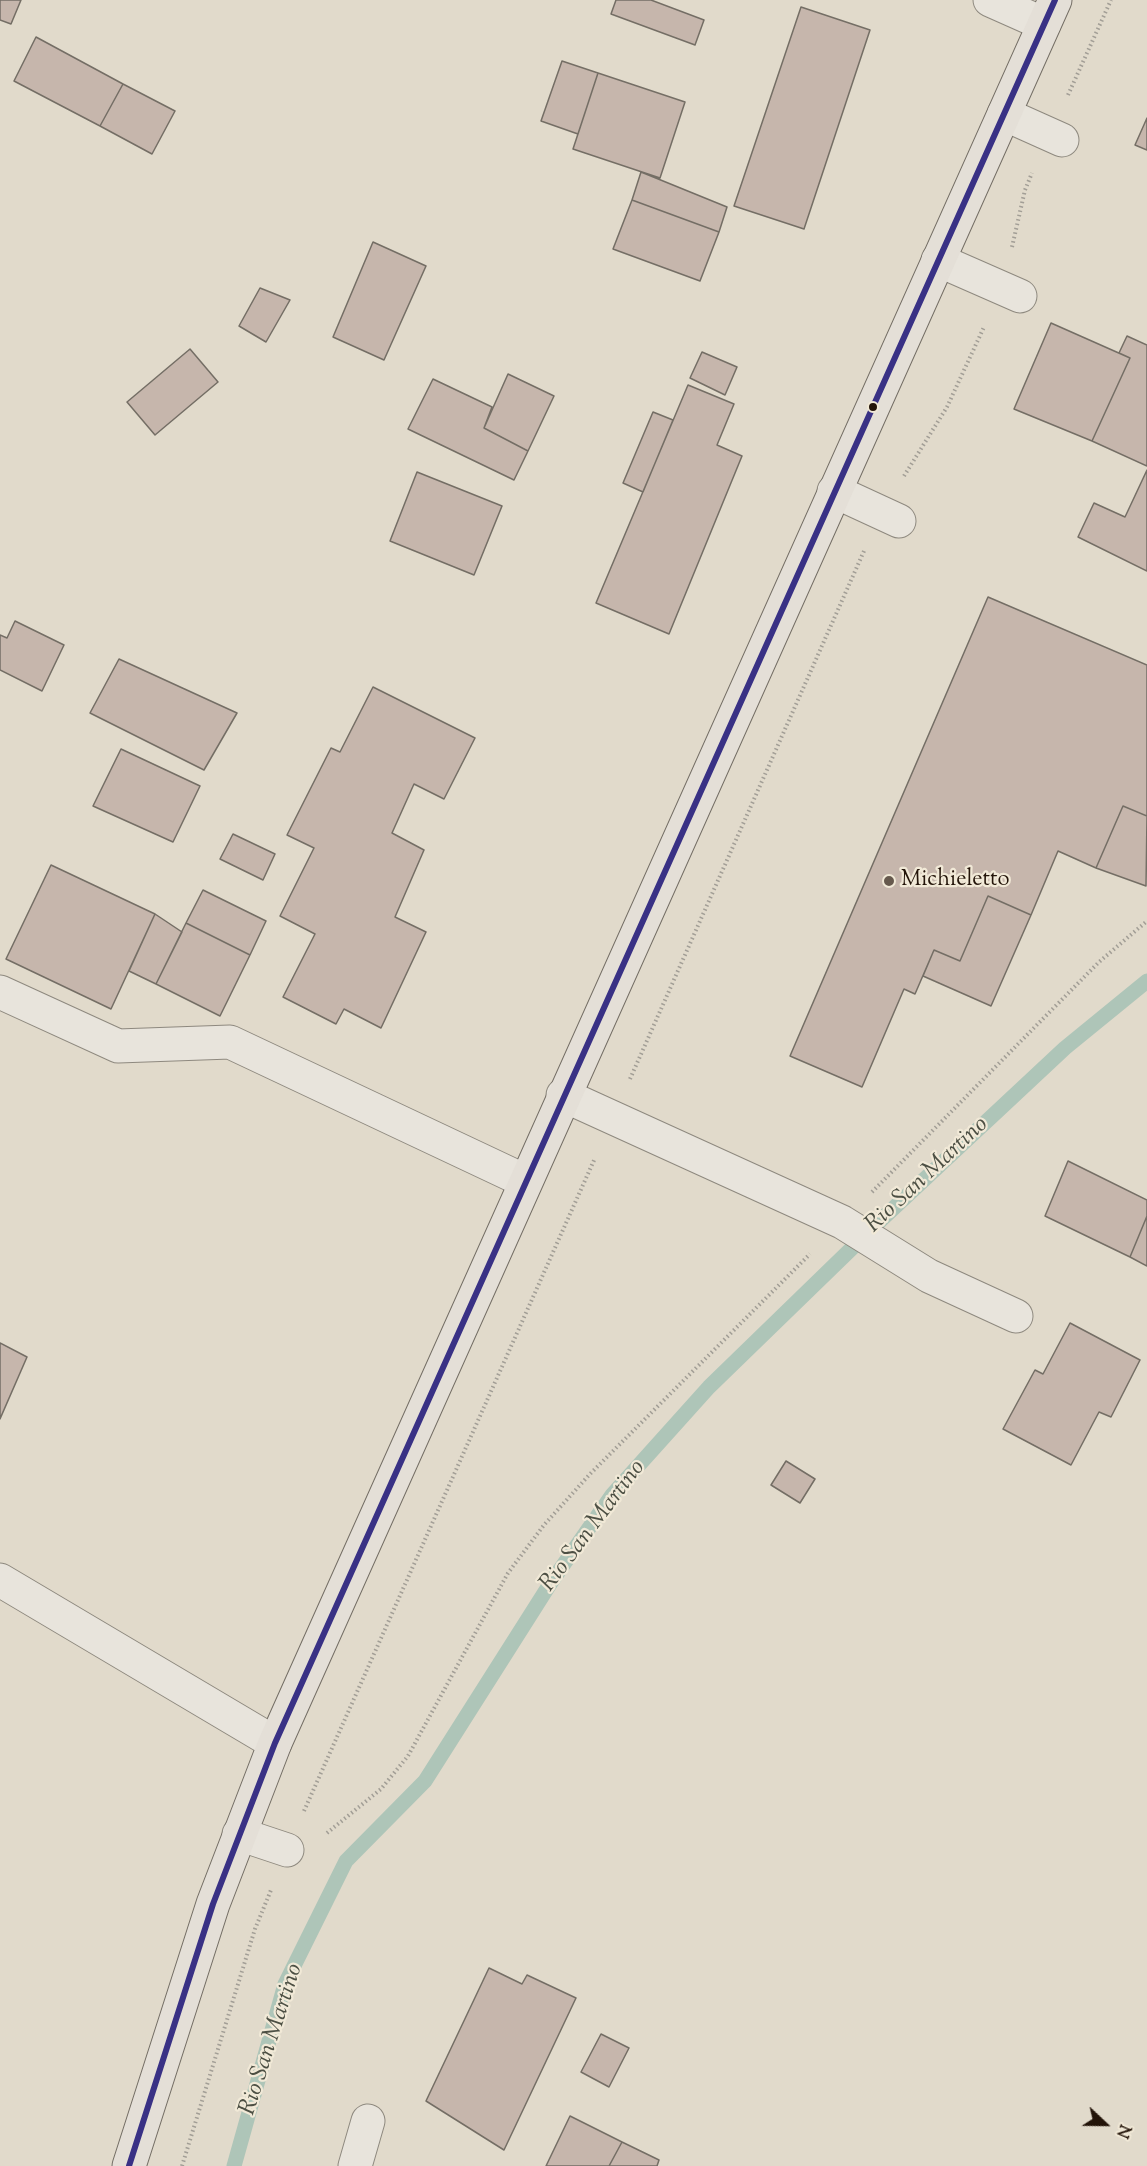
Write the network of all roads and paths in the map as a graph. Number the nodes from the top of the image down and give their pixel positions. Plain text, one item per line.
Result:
1 (990, 0) edge
2 (1111, 0) edge
3 (1050, 12) edge
4 (1004, 114) junction
5 (1056, 137) junction
6 (938, 260) junction
7 (1011, 292) junction
8 (834, 491) junction
9 (890, 517) junction
10 (1147, 921) edge
11 (0, 992) edge
12 (563, 1095) junction
13 (613, 1117) junction
14 (525, 1182) junction
15 (851, 1227) junction
16 (1016, 1316) dead end
17 (0, 1580) edge
18 (275, 1743) junction
19 (239, 1834) junction
20 (287, 1850) junction
21 (368, 2121) dead end
22 (129, 2166) edge
23 (182, 2166) edge
24 (355, 2166) edge

1 - 3 street
2 - 5 path
3 - 4 main road
4 - 5 street
4 - 6 main road
5 - 7 path
6 - 7 street
6 - 8 main road
7 - 9 path
8 - 9 street
8 - 12 main road
9 - 13 path
10 - 15 path
11 - 14 street
12 - 13 street
12 - 14 main road
13 - 15 street
13 - 20 path
14 - 18 main road
15 - 16 street
15 - 20 path
17 - 18 street
18 - 19 main road
19 - 20 street
19 - 22 main road
20 - 23 path
21 - 24 street

